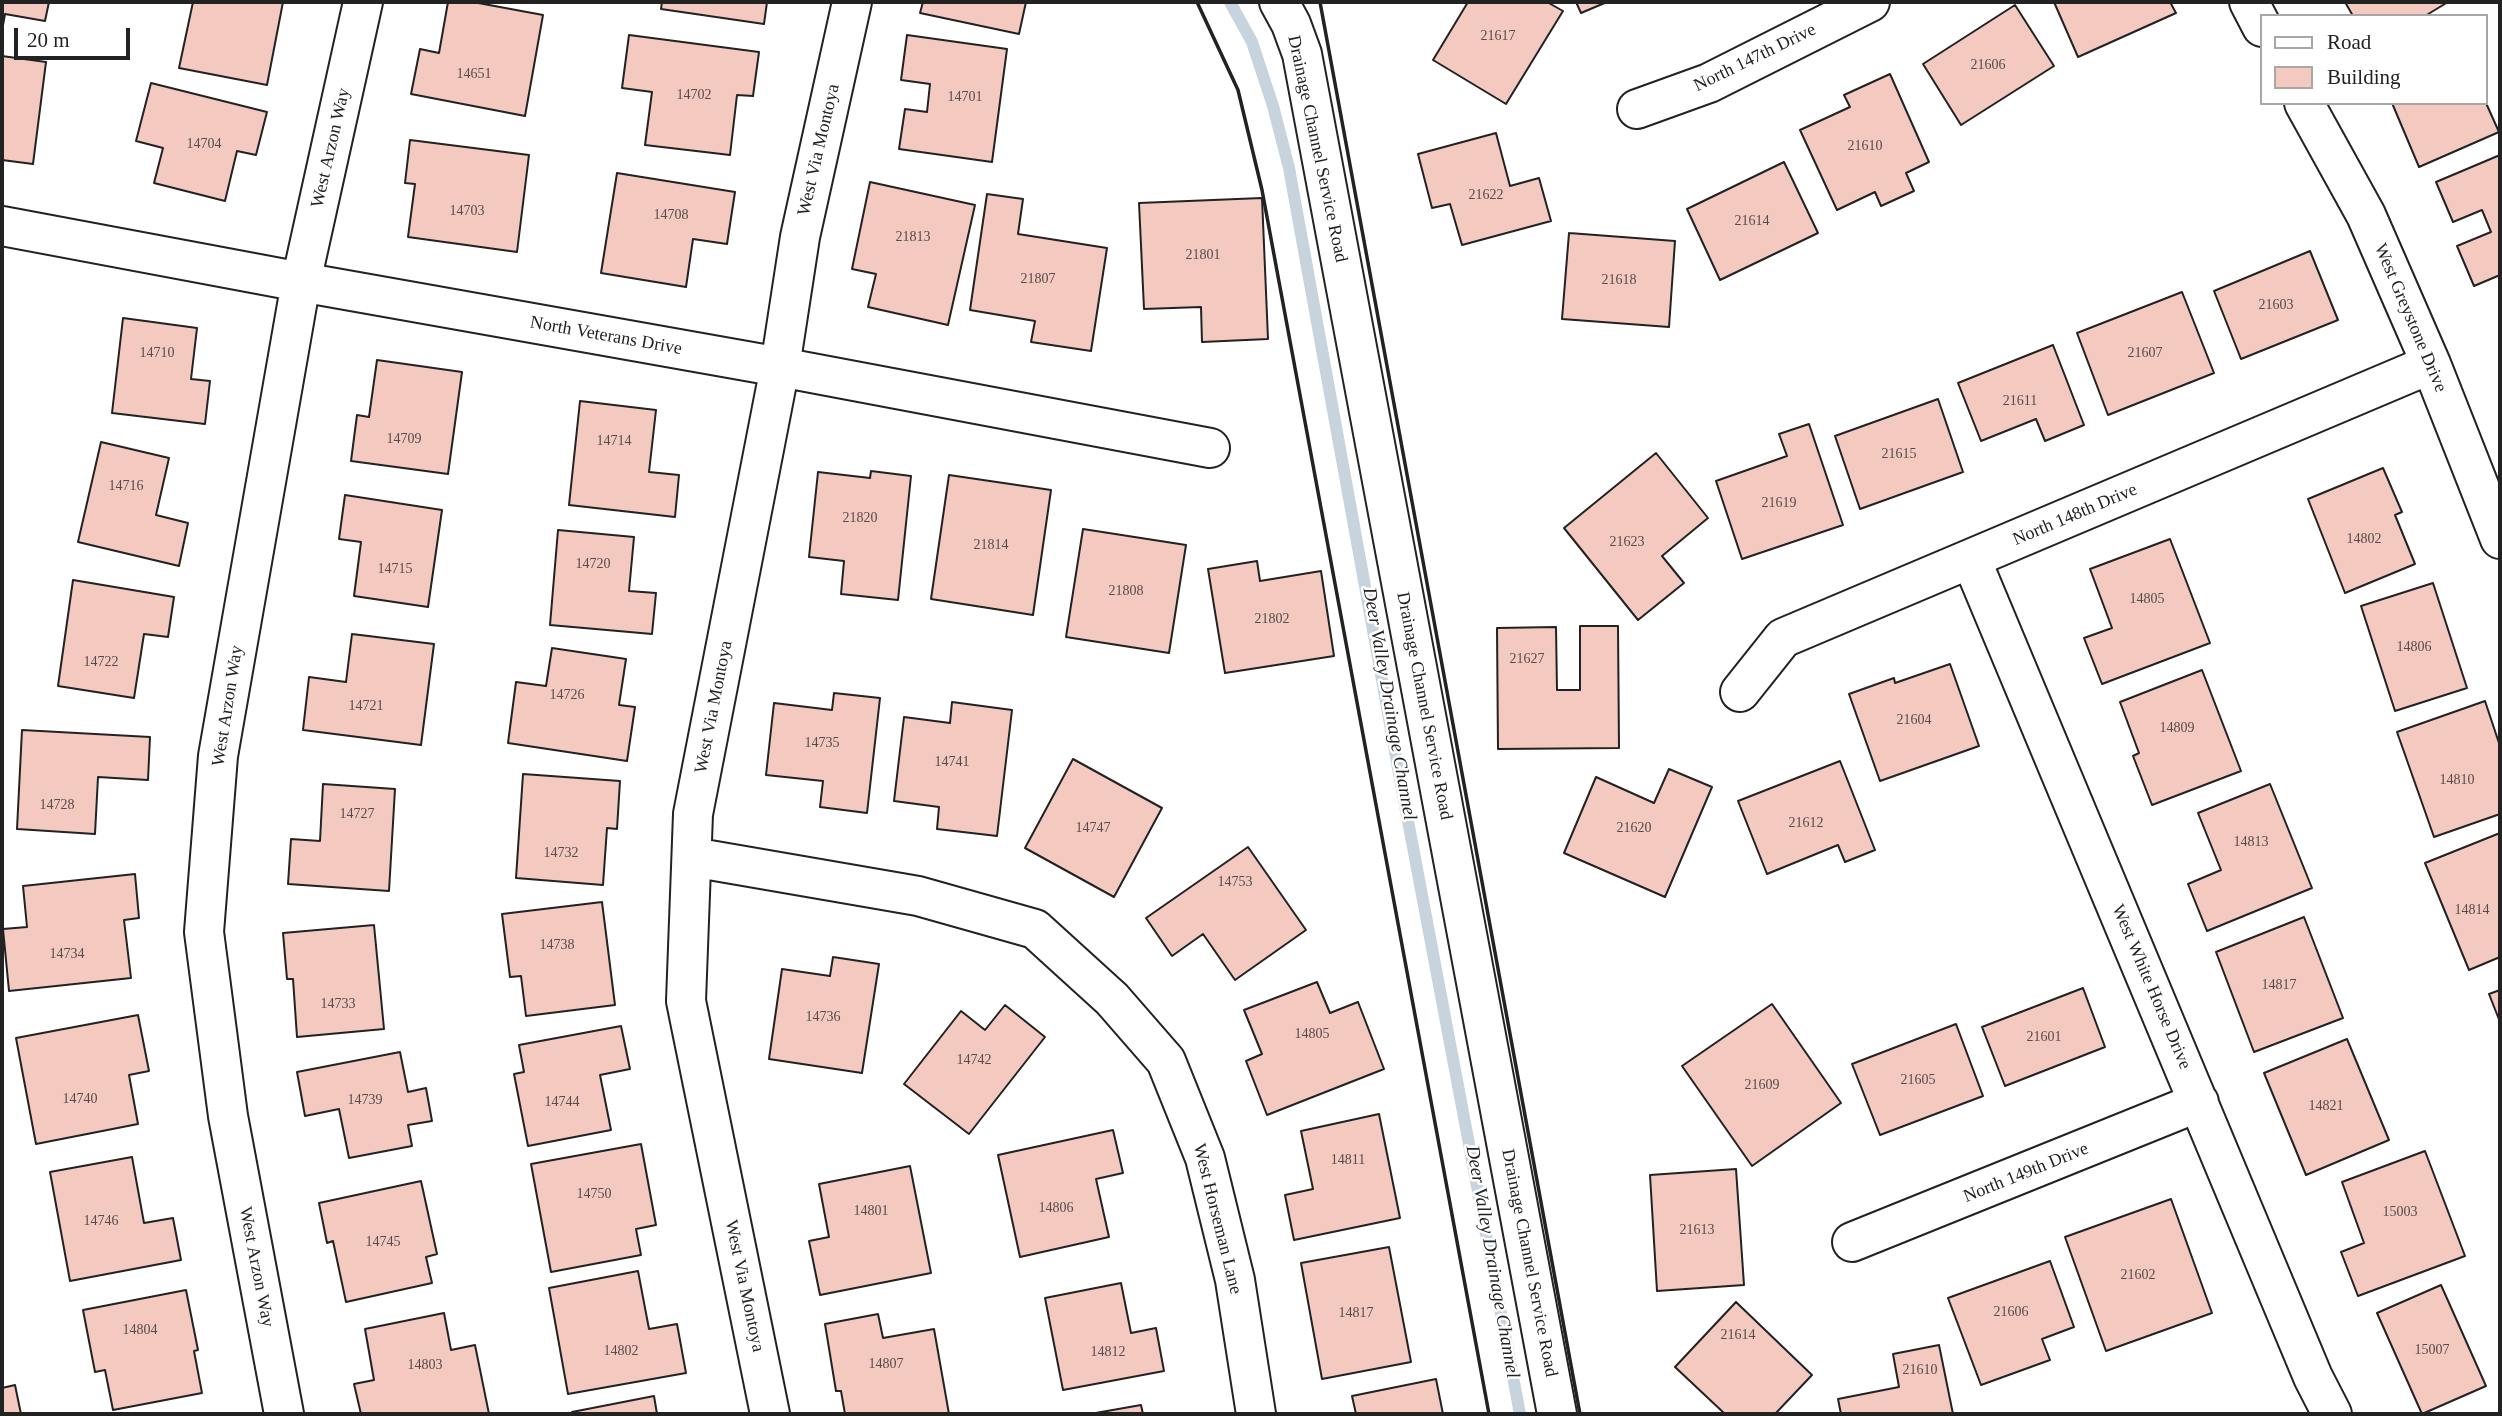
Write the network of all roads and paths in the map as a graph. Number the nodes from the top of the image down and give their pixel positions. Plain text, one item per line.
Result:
1 (363, 2) edge
2 (852, 2) edge
3 (1279, 2) edge
4 (1870, 2) edge
5 (2249, 2) edge
6 (2260, 23) edge
7 (2305, 105) edge
8 (1637, 109) dead end
9 (2, 226) edge
10 (301, 282) junction
11 (2431, 364) junction
12 (780, 367) junction
13 (1210, 448) dead end
14 (2500, 539) edge
15 (1971, 559) junction
16 (1740, 692) dead end
17 (692, 857) junction
18 (2199, 1102) junction
19 (1852, 1242) dead end
20 (284, 1414) edge
21 (770, 1414) edge
22 (1256, 1414) edge
23 (1557, 1414) edge
24 (2332, 1414) edge

1 - 10 street, West Arzon Way
2 - 12 street, West Via Montoya
3 - 23 street, Drainage Channel Service Road
4 - 8 street, North 147th Drive
5 - 6 street
7 - 11 street, West Greystone Drive
9 - 10 street, North Veterans Drive
10 - 12 street, North Veterans Drive
10 - 20 street, West Arzon Way
11 - 14 street, West Greystone Drive
11 - 15 street, North 148th Drive
12 - 13 street, North Veterans Drive
12 - 17 street, West Via Montoya
15 - 16 street, North 148th Drive
15 - 18 street, West White Horse Drive
17 - 21 street, West Via Montoya
17 - 22 street, West Horseman Lane
18 - 19 street, North 149th Drive
18 - 24 street, West White Horse Drive

